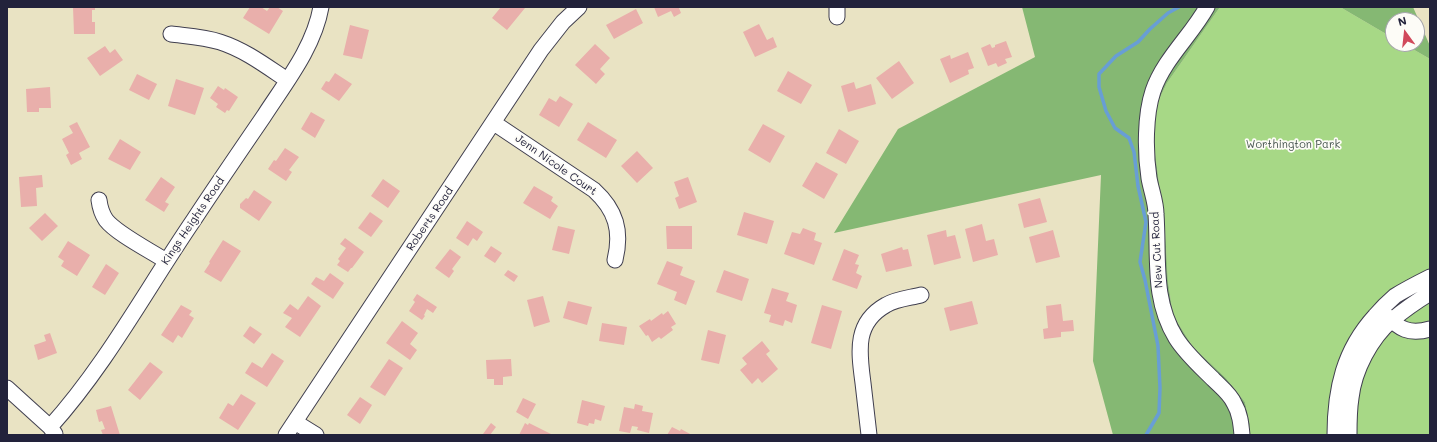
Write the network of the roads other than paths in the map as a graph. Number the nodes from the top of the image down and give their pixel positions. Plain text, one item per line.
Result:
1 (322, 7) edge
2 (579, 7) edge
3 (1207, 7) edge
4 (171, 34) dead end
5 (287, 80) junction
6 (494, 123) junction
7 (99, 200) dead end
8 (615, 260) dead end
9 (166, 261) junction
10 (1430, 277) edge
11 (1430, 293) edge
12 (921, 295) dead end
13 (1381, 309) junction
14 (1392, 320) junction
15 (1430, 329) edge
16 (7, 388) edge
17 (295, 422) junction
18 (53, 431) edge
19 (286, 435) edge
20 (316, 435) edge
21 (869, 435) edge
22 (1242, 435) edge
23 (1335, 435) edge
24 (1349, 435) edge

1 - 5 street, Kings Heights Road
2 - 6 street, Roberts Road
3 - 22 street, New Cut Road
4 - 5 street
5 - 9 street, Kings Heights Road
6 - 8 street, Jenn Nicole Court
6 - 17 street, Roberts Road
7 - 9 street
9 - 18 street, Kings Heights Road
10 - 13 street
11 - 14 street
12 - 21 street
13 - 14 street
13 - 23 street
14 - 15 street
14 - 24 street
16 - 18 street
17 - 19 street, Roberts Road
17 - 20 street

